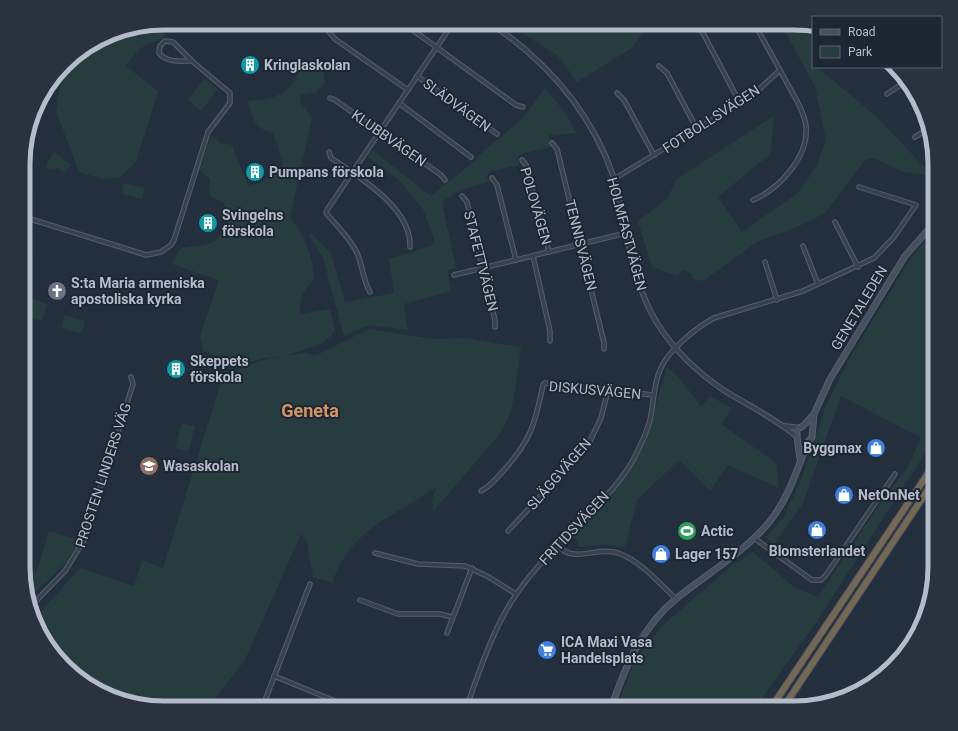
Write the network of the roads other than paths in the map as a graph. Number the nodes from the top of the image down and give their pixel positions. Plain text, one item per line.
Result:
1 (413, 30) edge
2 (448, 30) edge
3 (499, 30) edge
4 (699, 30) edge
5 (758, 30) edge
6 (329, 32) dead end
7 (437, 46) junction
8 (192, 61) junction
9 (660, 66) dead end
10 (780, 70) junction
11 (417, 76) junction
12 (901, 85) edge
13 (408, 90) junction
14 (617, 93) dead end
15 (887, 94) dead end
16 (330, 98) dead end
17 (399, 103) junction
18 (740, 103) junction
19 (523, 107) dead end
20 (696, 129) junction
21 (380, 131) junction
22 (924, 132) edge
23 (497, 134) dead end
24 (915, 137) dead end
25 (552, 143) dead end
26 (329, 152) dead end
27 (654, 155) junction
28 (471, 157) dead end
29 (522, 160) dead end
30 (353, 172) junction
31 (492, 178) dead end
32 (614, 179) junction
33 (445, 180) dead end
34 (859, 187) dead end
35 (462, 196) dead end
36 (753, 200) dead end
37 (30, 219) edge
38 (835, 222) dead end
39 (928, 230) edge
40 (626, 233) junction
41 (581, 243) junction
42 (803, 246) dead end
43 (410, 247) dead end
44 (549, 252) junction
45 (533, 256) junction
46 (516, 260) junction
47 (765, 262) dead end
48 (858, 267) junction
49 (483, 268) junction
50 (454, 275) dead end
51 (818, 284) junction
52 (370, 292) dead end
53 (777, 300) junction
54 (495, 327) dead end
55 (550, 341) dead end
56 (676, 348) junction
57 (604, 349) dead end
58 (131, 376) dead end
59 (608, 390) junction
60 (653, 395) junction
61 (814, 414) junction
62 (784, 426) junction
63 (801, 427) junction
64 (812, 432) junction
65 (798, 438) junction
66 (808, 442) junction
67 (800, 461) junction
68 (928, 473) edge
69 (895, 474) dead end
70 (928, 490) edge
71 (482, 491) dead end
72 (508, 531) dead end
73 (754, 538) junction
74 (558, 546) junction
75 (375, 552) dead end
76 (472, 568) junction
77 (310, 584) dead end
78 (516, 594) junction
79 (676, 599) junction
80 (360, 600) dead end
81 (35, 602) edge
82 (452, 617) junction
83 (447, 633) dead end
84 (274, 676) junction
85 (265, 701) edge
86 (335, 701) edge
87 (469, 701) edge
88 (613, 701) edge
89 (776, 701) edge
90 (788, 701) edge

1 - 7 street
2 - 7 street
3 - 32 street, HOLMFASTVÄGEN
4 - 18 street
5 - 10 street
6 - 13 street
7 - 11 street
7 - 19 street
8 - 8 street
8 - 37 street
9 - 20 street
10 - 18 street, FOTBOLLSVÄGEN
10 - 36 street
11 - 13 street
11 - 23 street, SLÄDVÄGEN
12 - 15 street
13 - 17 street
14 - 27 street
16 - 21 street, KLUBBVÄGEN
17 - 21 street
17 - 28 street
18 - 20 street, FOTBOLLSVÄGEN
20 - 27 street, FOTBOLLSVÄGEN
21 - 30 street
21 - 33 street, KLUBBVÄGEN
22 - 24 street
25 - 41 street, TENNISVÄGEN
26 - 30 street
27 - 32 street, FOTBOLLSVÄGEN
29 - 44 street, POLOVÄGEN
30 - 43 street
30 - 52 street
31 - 46 street
32 - 40 street, HOLMFASTVÄGEN
34 - 48 street, FRITIDSVÄGEN
35 - 49 street, STAFETTVÄGEN
38 - 48 street
39 - 61 main road, GENETALEDEN
40 - 41 street
40 - 56 street, HOLMFASTVÄGEN
41 - 44 street
41 - 57 street, TENNISVÄGEN
42 - 51 street
44 - 45 street
45 - 46 street
45 - 55 street
46 - 49 street
47 - 53 street
48 - 51 street, FRITIDSVÄGEN
49 - 50 street
49 - 54 street, STAFETTVÄGEN
51 - 53 street, FRITIDSVÄGEN
53 - 56 street, FRITIDSVÄGEN
56 - 60 street, FRITIDSVÄGEN
56 - 62 street, HOLMFASTVÄGEN
58 - 81 street, PROSTEN LINDERS VÄG
59 - 60 street, DISKUSVÄGEN
59 - 71 street, DISKUSVÄGEN
59 - 72 street, SLÄGGVÄGEN
60 - 74 street, FRITIDSVÄGEN
61 - 63 main road, GENETALEDEN
61 - 64 main road, GENETALEDEN
62 - 63 street, HOLMFASTVÄGEN
62 - 65 street, HOLMFASTVÄGEN
63 - 64 main road
63 - 65 main road, GENETALEDEN
64 - 66 main road, GENETALEDEN
65 - 66 main road
65 - 67 main road, GENETALEDEN
66 - 67 main road, GENETALEDEN
67 - 73 main road, GENETALEDEN
68 - 89 highway
69 - 73 street
70 - 90 highway
73 - 79 main road, GENETALEDEN
74 - 78 street, FRITIDSVÄGEN
74 - 79 street
75 - 76 street
76 - 78 street
76 - 82 street
77 - 84 street
78 - 87 street, FRITIDSVÄGEN
79 - 88 main road, GENETALEDEN
80 - 82 street
82 - 83 street
84 - 85 street
84 - 86 street

